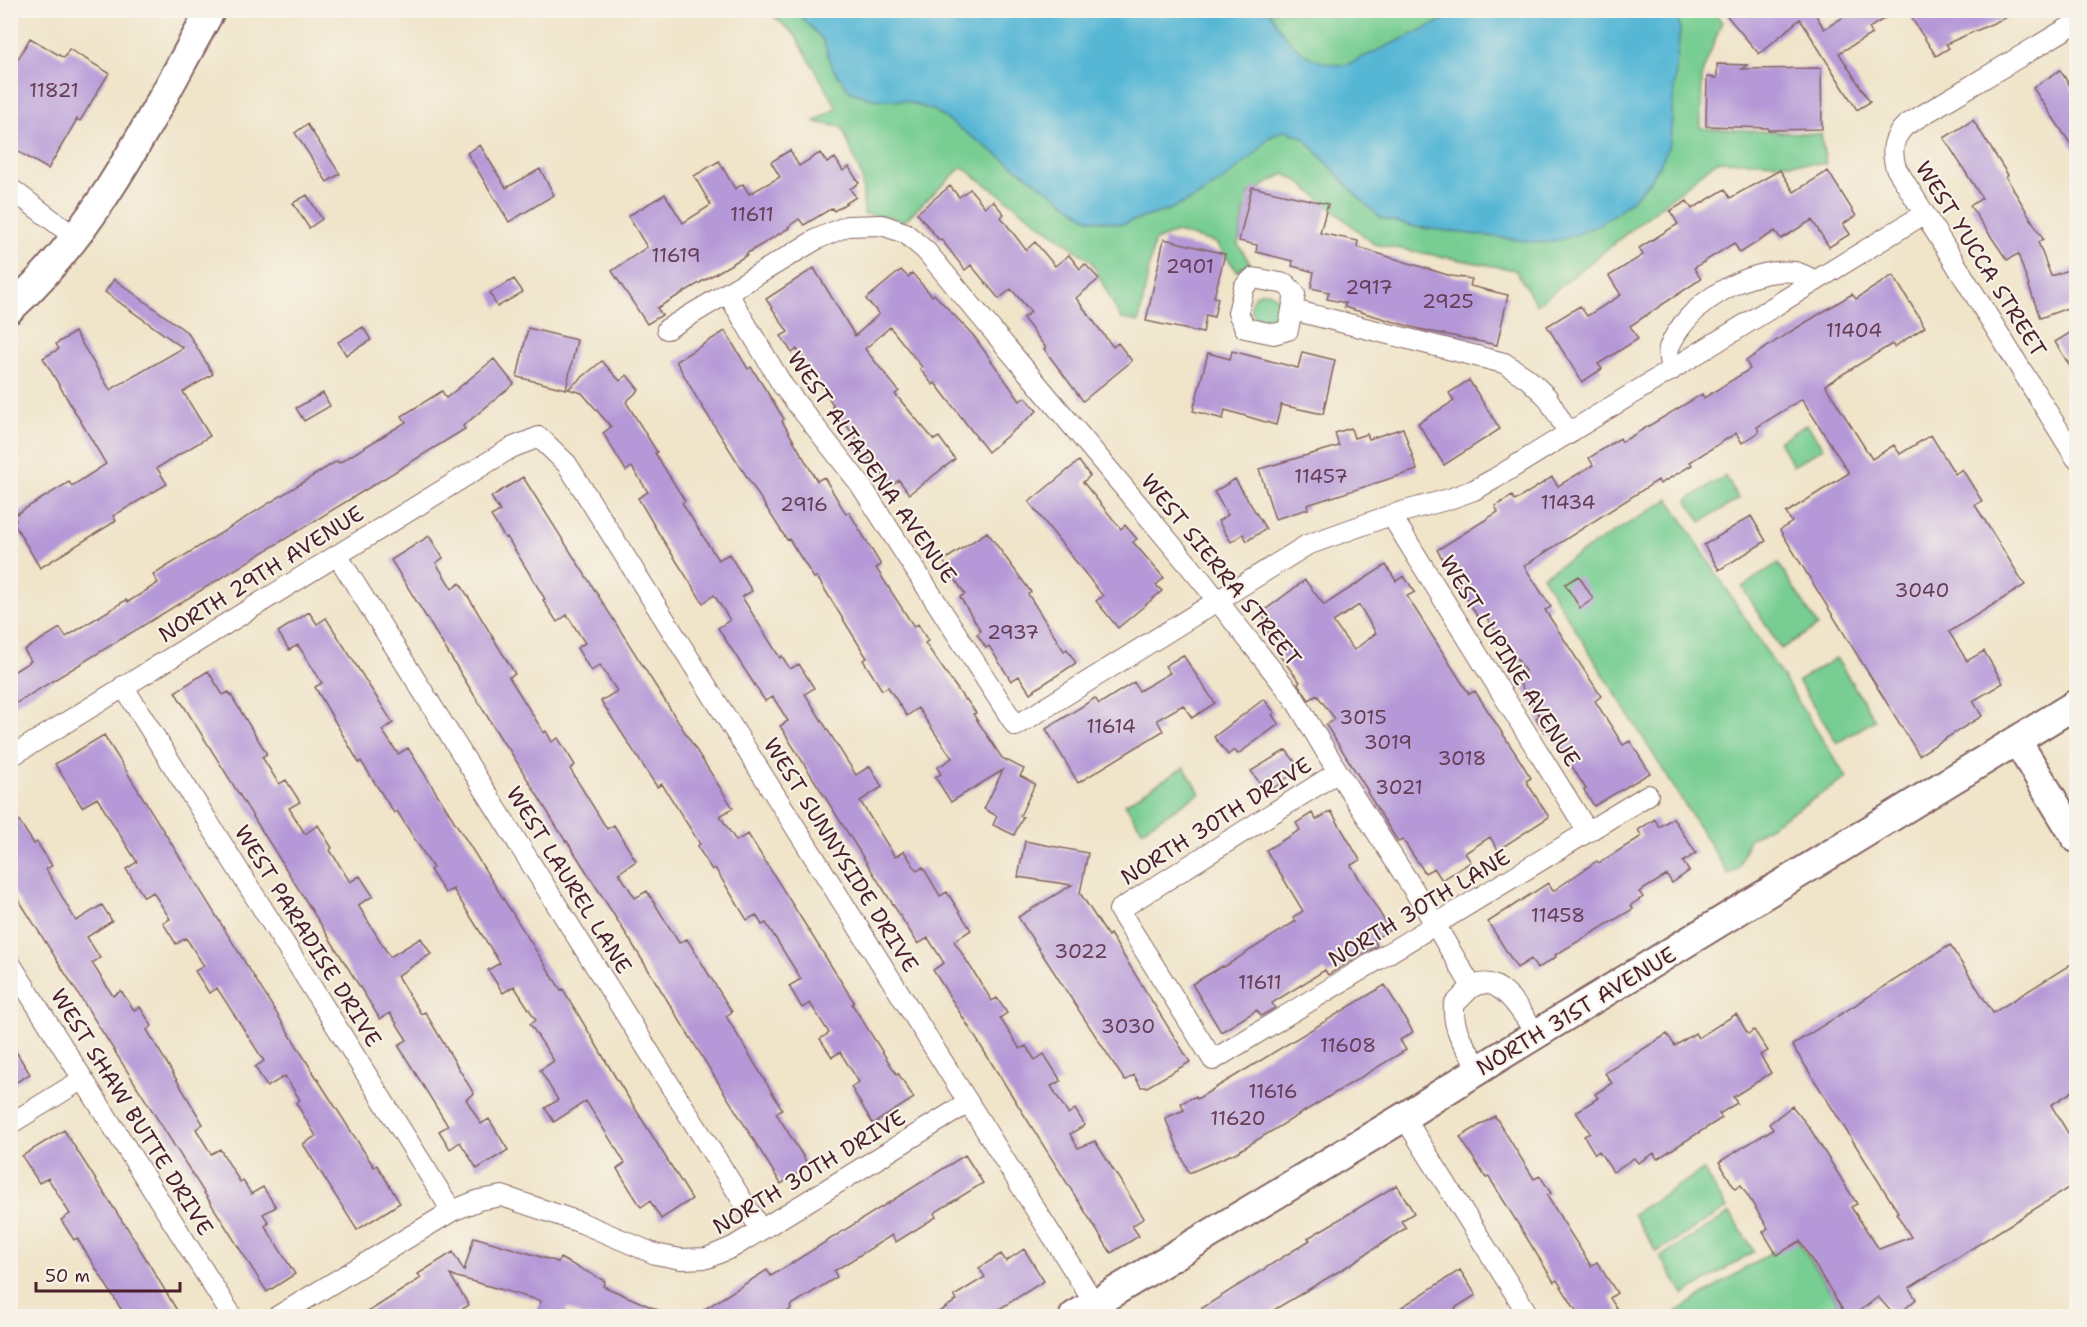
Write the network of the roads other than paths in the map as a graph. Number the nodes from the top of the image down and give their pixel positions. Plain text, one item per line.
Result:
1 (211, 10) edge
2 (2076, 23) edge
3 (10, 188) edge
4 (1924, 214) junction
5 (76, 238) junction
6 (1816, 281) junction
7 (729, 294) junction
8 (10, 309) edge
9 (1293, 310) dead end
10 (667, 329) dead end
11 (1671, 371) junction
12 (1569, 434) junction
13 (539, 437) joint
14 (2076, 458) edge
15 (1391, 515) junction
16 (337, 555) junction
17 (1218, 602) junction
18 (123, 686) junction
19 (2076, 704) edge
20 (2017, 741) junction
21 (10, 757) edge
22 (1338, 772) junction
23 (1648, 795) dead end
24 (1588, 832) junction
25 (2076, 838) edge
26 (1436, 926) junction
27 (10, 963) edge
28 (1472, 987) junction
29 (1536, 1034) junction
30 (1213, 1060) joint
31 (1480, 1069) junction
32 (83, 1079) junction
33 (968, 1103) junction
34 (1404, 1117) junction
35 (10, 1124) edge
36 (452, 1211) junction
37 (761, 1230) junction
38 (1084, 1310) edge
39 (232, 1317) edge
40 (278, 1317) edge
41 (1529, 1317) edge

1 - 5 street
2 - 4 street, WEST YUCCA STREET
3 - 5 street
4 - 6 street
4 - 14 street, WEST YUCCA STREET
5 - 8 street
6 - 11 street
6 - 11 street
7 - 10 street
7 - 17 street, WEST SIERRA STREET
7 - 17 street, WEST ALTADENA AVENUE
9 - 12 street
11 - 12 street
12 - 15 street
13 - 16 street, NORTH 29TH AVENUE
13 - 33 street, WEST SUNNYSIDE DRIVE
15 - 17 street
15 - 24 street, WEST LUPINE AVENUE
16 - 18 street, NORTH 29TH AVENUE
16 - 37 street, WEST LAUREL LANE
17 - 22 street, WEST SIERRA STREET
18 - 21 street, NORTH 29TH AVENUE
18 - 36 street, WEST PARADISE DRIVE
19 - 20 street, NORTH 31ST AVENUE
20 - 25 street
20 - 29 street, NORTH 31ST AVENUE
22 - 26 street, WEST SIERRA STREET
22 - 30 street, NORTH 30TH DRIVE
23 - 24 street, NORTH 30TH LANE
24 - 26 street, NORTH 30TH LANE
26 - 28 street, WEST SIERRA STREET
26 - 30 street, NORTH 30TH LANE
27 - 32 street, WEST SHAW BUTTE DRIVE
28 - 29 street
28 - 31 street
29 - 31 street, NORTH 31ST AVENUE
31 - 34 street, NORTH 31ST AVENUE
32 - 35 street
32 - 39 street, WEST SHAW BUTTE DRIVE
33 - 37 street, NORTH 30TH DRIVE
33 - 38 street, WEST SUNNYSIDE DRIVE
34 - 38 street, NORTH 31ST AVENUE
34 - 41 street
36 - 37 street, NORTH 30TH DRIVE
36 - 40 street, NORTH 30TH DRIVE

